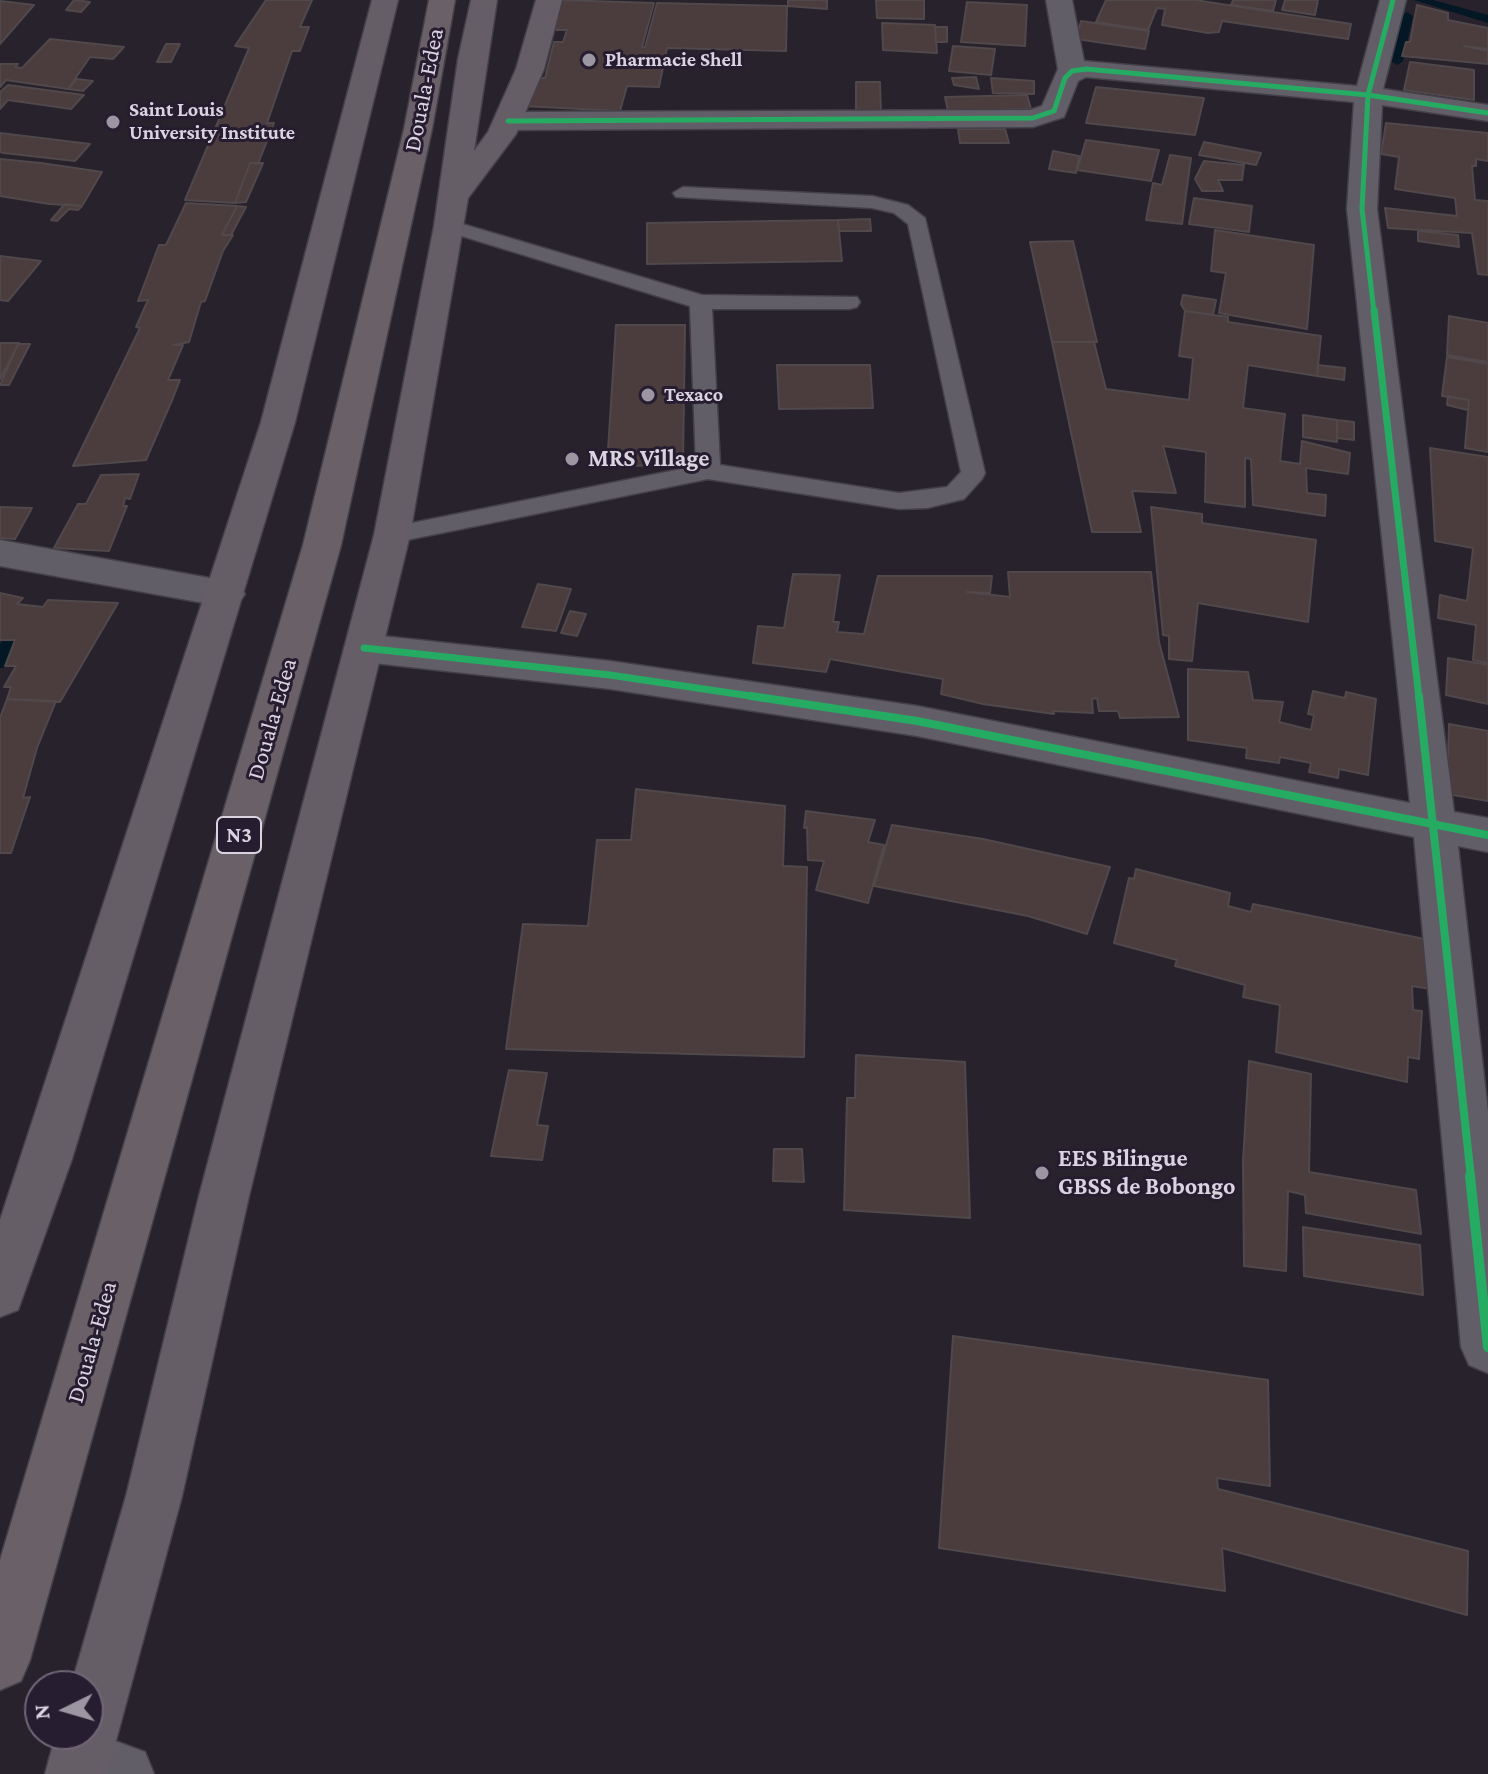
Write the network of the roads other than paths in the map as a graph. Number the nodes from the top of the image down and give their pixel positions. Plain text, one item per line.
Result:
1 (385, 0) edge
2 (442, 0) edge
3 (484, 0) edge
4 (549, 0) edge
5 (1059, 0) edge
6 (1393, 0) edge
7 (1072, 71) junction
8 (1368, 95) junction
9 (1488, 113) edge
10 (508, 121) junction
11 (683, 193) dead end
12 (452, 211) junction
13 (701, 302) junction
14 (849, 302) dead end
15 (708, 471) junction
16 (392, 535) junction
17 (0, 553) edge
18 (226, 594) junction
19 (364, 648) junction
20 (1434, 824) junction
21 (1488, 835) edge
22 (47, 1159) junction
23 (0, 1241) edge
24 (0, 1292) edge
25 (1488, 1347) edge
26 (0, 1660) edge
27 (91, 1754) edge

1 - 18 main road
2 - 26 highway, Douala-Edea / N3
3 - 12 main road
4 - 10 main road
5 - 7 street
6 - 8 street
7 - 8 street
7 - 10 street
8 - 9 street
8 - 20 street
10 - 12 main road
11 - 15 lane
12 - 13 lane
12 - 16 main road
13 - 14 lane
13 - 15 lane
15 - 16 lane
16 - 19 main road
17 - 18 street
18 - 22 main road
19 - 20 street
19 - 27 main road
20 - 21 street
20 - 25 street
22 - 23 main road
22 - 24 main road

